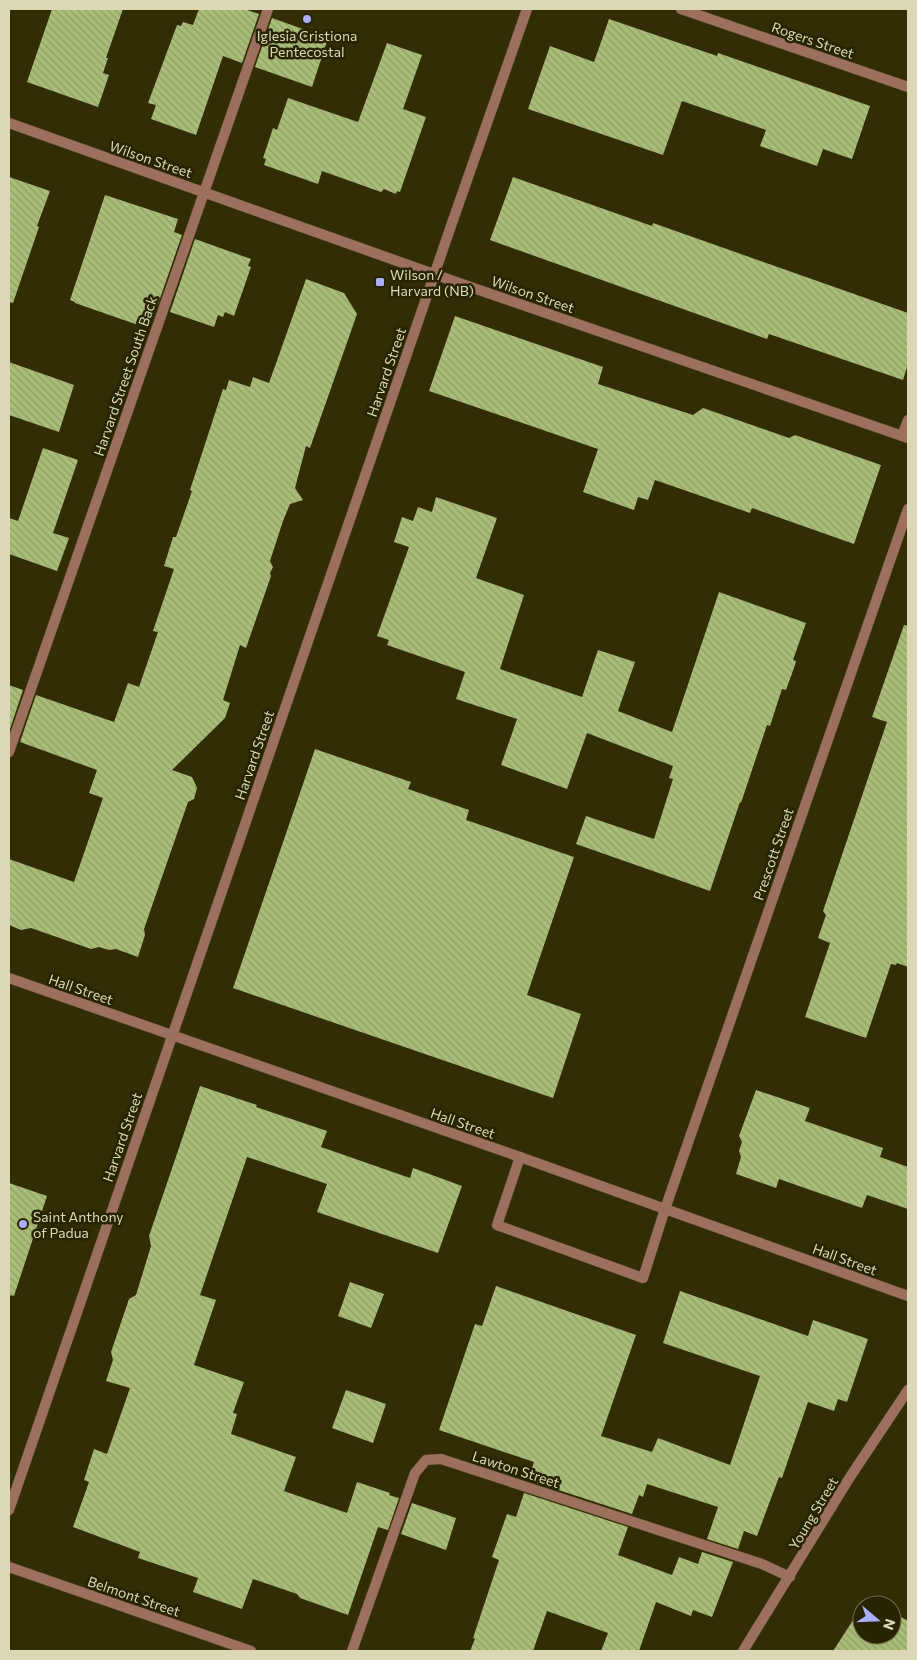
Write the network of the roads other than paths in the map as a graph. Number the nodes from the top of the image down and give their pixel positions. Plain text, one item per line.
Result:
1 (268, 9) edge
2 (527, 9) edge
3 (681, 9) edge
4 (908, 87) edge
5 (9, 123) edge
6 (204, 192) junction
7 (434, 274) junction
8 (908, 420) edge
9 (905, 437) edge
10 (908, 509) edge
11 (9, 752) edge
12 (9, 978) edge
13 (172, 1036) junction
14 (520, 1157) junction
15 (665, 1210) junction
16 (908, 1296) edge
17 (908, 1390) edge
18 (9, 1510) edge
19 (9, 1567) edge
20 (790, 1577) junction
21 (251, 1651) edge
22 (352, 1651) edge
23 (743, 1651) edge

1 - 6 street, Harvard Street South Back
2 - 7 street, Harvard Street
3 - 4 street, Rogers Street
5 - 6 street, Wilson Street
6 - 7 street, Wilson Street
6 - 11 street, Harvard Street South Back
7 - 9 street, Wilson Street
7 - 13 street, Harvard Street
8 - 9 street
10 - 15 street, Prescott Street
12 - 13 street, Hall Street
13 - 14 street, Hall Street
13 - 18 street, Harvard Street
14 - 15 street, Hall Street
14 - 15 street, Prescott Street
15 - 16 street, Hall Street
17 - 20 street, Young Street
19 - 21 street, Belmont Street
20 - 22 street, Lawton Street
20 - 23 street, Young Street

